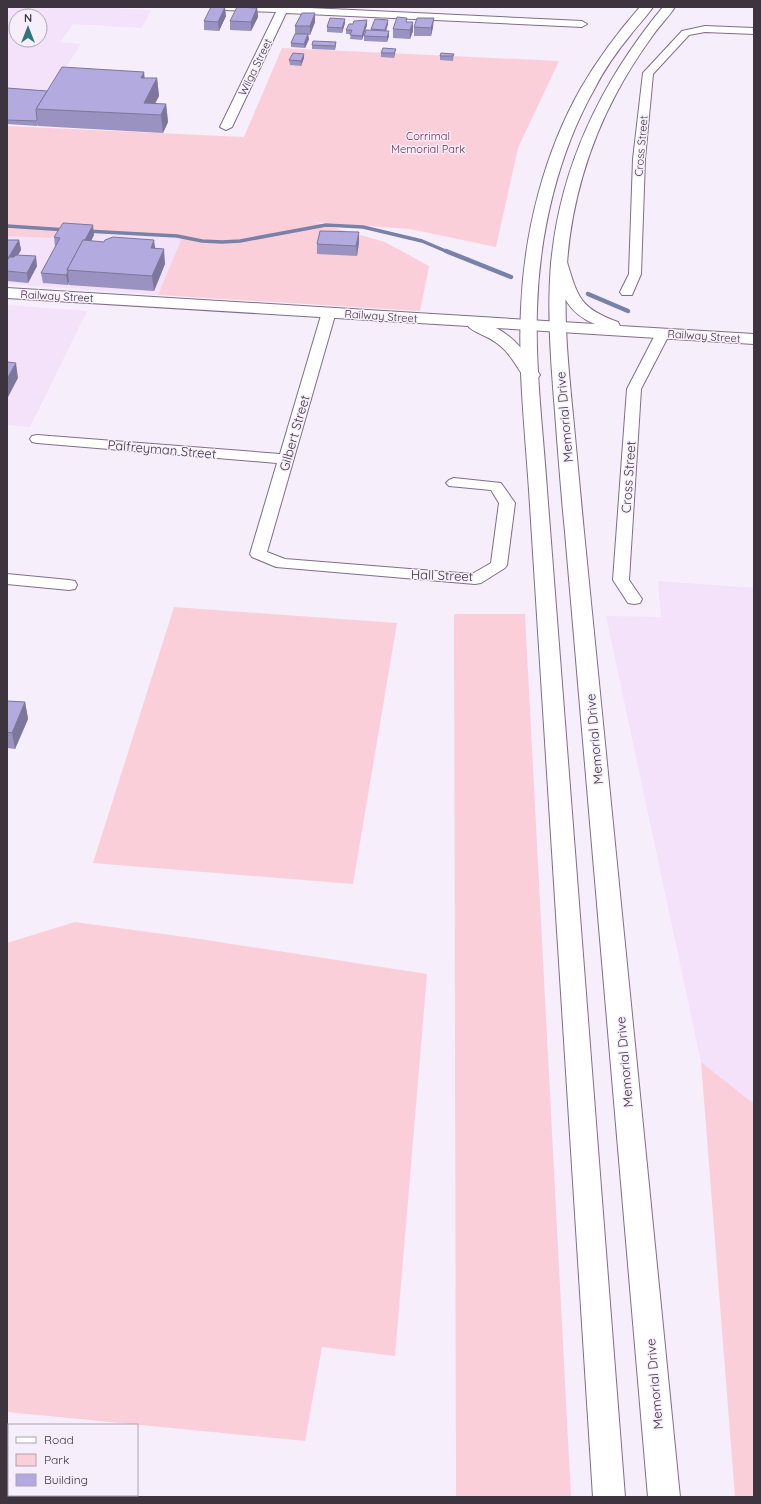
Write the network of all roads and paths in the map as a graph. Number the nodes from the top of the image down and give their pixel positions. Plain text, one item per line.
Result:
1 (224, 7) edge
2 (647, 7) edge
3 (669, 7) edge
4 (283, 8) edge
5 (422, 11) edge
6 (582, 24) dead end
7 (754, 31) edge
8 (226, 127) dead end
9 (559, 262) junction
10 (7, 292) edge
11 (626, 292) dead end
12 (329, 312) junction
13 (449, 320) junction
14 (528, 325) junction
15 (557, 327) junction
16 (631, 331) junction
17 (662, 333) junction
18 (754, 339) edge
19 (531, 375) junction
20 (37, 439) dead end
21 (287, 460) junction
22 (454, 483) dead end
23 (258, 554) joint
24 (7, 579) edge
25 (69, 585) dead end
26 (634, 599) dead end
27 (609, 1497) edge
28 (664, 1497) edge

1 - 4 street
2 - 14 main road
3 - 9 main road, Memorial Drive
4 - 5 street
4 - 8 street, Wilga Street
5 - 6 street
7 - 11 street, Cross Street
9 - 15 main road, Memorial Drive
9 - 16 main road
10 - 12 main road, Railway Street
12 - 13 main road, Railway Street
12 - 21 street, Gilbert Street
13 - 14 main road, Railway Street
13 - 19 main road
14 - 15 main road, Railway Street
14 - 19 main road
15 - 16 main road, Railway Street
15 - 28 main road, Memorial Drive
16 - 17 main road, Railway Street
17 - 18 main road, Railway Street
17 - 26 street, Cross Street
19 - 27 main road
20 - 21 street, Palfreyman Street
21 - 23 street, Gilbert Street
22 - 23 street, Hall Street
24 - 25 street

